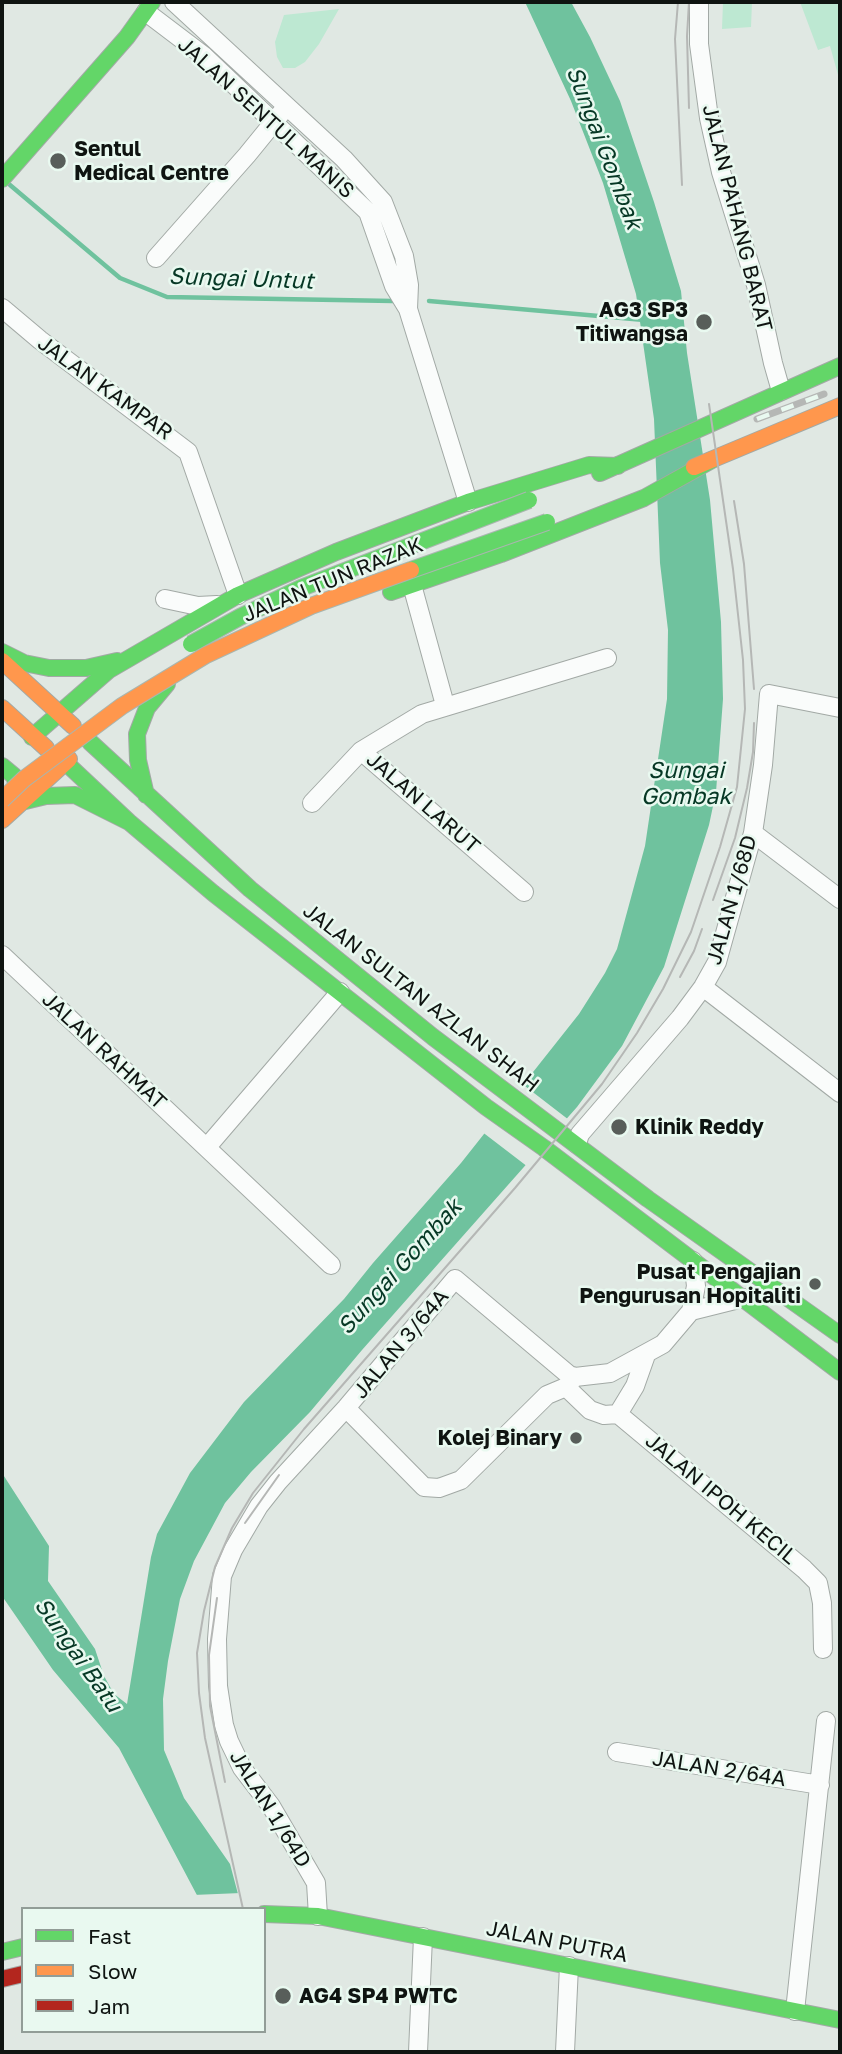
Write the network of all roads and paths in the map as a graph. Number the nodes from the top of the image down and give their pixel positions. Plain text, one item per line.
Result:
1 (174, 2) edge
2 (699, 2) edge
3 (149, 7) edge
4 (286, 106) junction
5 (275, 121) junction
6 (2, 179) edge
7 (156, 258) dead end
8 (2, 308) edge
9 (408, 309) junction
10 (840, 366) edge
11 (781, 391) junction
12 (840, 406) edge
13 (618, 466) junction
14 (642, 493) junction
15 (468, 502) junction
16 (412, 585) junction
17 (238, 596) junction
18 (165, 599) dead end
19 (220, 605) junction
20 (2, 652) edge
21 (175, 652) dead end
22 (133, 656) junction
23 (607, 658) dead end
24 (2, 660) edge
25 (167, 684) junction
26 (99, 701) dead end
27 (445, 705) junction
28 (2, 708) edge
29 (840, 708) edge
30 (59, 713) junction
31 (32, 737) junction
32 (90, 742) junction
33 (361, 751) junction
34 (65, 762) junction
35 (2, 766) edge
36 (2, 776) edge
37 (146, 795) junction
38 (312, 803) dead end
39 (9, 808) edge
40 (129, 822) junction
41 (752, 833) junction
42 (524, 892) dead end
43 (840, 899) edge
44 (2, 955) edge
45 (704, 987) junction
46 (340, 992) junction
47 (840, 1093) edge
48 (577, 1144) junction
49 (207, 1147) junction
50 (693, 1261) junction
51 (331, 1265) dead end
52 (743, 1298) junction
53 (691, 1311) junction
54 (840, 1335) edge
55 (646, 1355) junction
56 (840, 1372) edge
57 (571, 1382) junction
58 (346, 1408) junction
59 (618, 1414) junction
60 (823, 1649) dead end
61 (826, 1721) dead end
62 (617, 1752) dead end
63 (820, 1785) junction
64 (266, 1914) edge
65 (318, 1916) junction
66 (423, 1937) junction
67 (21, 1947) edge
68 (2, 1952) edge
69 (569, 1966) junction
70 (21, 1974) edge
71 (2, 1979) edge
72 (794, 2011) junction
73 (840, 2020) edge
74 (418, 2052) edge
75 (565, 2052) edge

1 - 4 street, JALAN SENTUL MANIS
2 - 11 street, JALAN PAHANG BARAT
3 - 5 street, JALAN SENTUL MANIS
3 - 6 main road
4 - 5 street
4 - 9 street, JALAN SENTUL MANIS
5 - 7 street
5 - 9 street, JALAN SENTUL MANIS
8 - 17 street, JALAN KAMPAR
9 - 15 street, JALAN SENTUL MANIS
10 - 11 main road, JALAN TUN RAZAK
11 - 13 main road, JALAN TUN RAZAK
12 - 14 main road, JALAN TUN RAZAK
13 - 15 main road, JALAN TUN RAZAK
13 - 21 main road, JALAN TUN RAZAK, bridge
14 - 16 main road, JALAN TUN RAZAK
14 - 39 main road, JALAN TUN RAZAK, bridge
15 - 17 main road, JALAN TUN RAZAK
16 - 25 main road, JALAN TUN RAZAK
16 - 27 street
17 - 19 main road, JALAN TUN RAZAK
18 - 19 street
19 - 22 main road, JALAN TUN RAZAK
20 - 22 main road
22 - 25 main road
22 - 30 main road, JALAN TUN RAZAK
23 - 27 street, JALAN LARUT
24 - 30 main road, JALAN SULTAN AZLAN SHAH
25 - 32 main road, JALAN TUN RAZAK
25 - 37 main road
26 - 36 main road
27 - 33 street, JALAN LARUT
28 - 31 main road
29 - 41 street, JALAN 1/68D
30 - 31 main road, JALAN TUN RAZAK
30 - 32 main road, JALAN SULTAN AZLAN SHAH
31 - 34 main road
32 - 34 main road, JALAN TUN RAZAK
32 - 37 main road, JALAN SULTAN AZLAN SHAH
33 - 38 street
33 - 42 street, JALAN LARUT
34 - 39 main road, JALAN TUN RAZAK
34 - 40 main road
35 - 39 main road
37 - 48 main road, JALAN SULTAN AZLAN SHAH
39 - 40 main road
40 - 46 main road
41 - 43 street
41 - 45 street, JALAN 1/68D
44 - 49 street, JALAN RAHMAT
45 - 47 street
45 - 48 street, JALAN 1/68D
46 - 49 street
46 - 50 main road
48 - 54 main road, JALAN SULTAN AZLAN SHAH
49 - 51 street, JALAN RAHMAT
50 - 52 main road
50 - 53 street
52 - 53 street
52 - 56 main road
53 - 55 street
55 - 57 street
55 - 59 street
57 - 58 street
57 - 58 street, JALAN 3/64A
57 - 59 street, JALAN IPOH KECIL
58 - 65 street, JALAN 1/64D
59 - 60 street, JALAN IPOH KECIL
61 - 63 street
62 - 63 street, JALAN 2/64A
63 - 72 street
64 - 65 main road, JALAN PUTRA
65 - 66 main road, JALAN PUTRA
66 - 69 main road, JALAN PUTRA
66 - 74 street
67 - 68 main road
69 - 72 main road, JALAN PUTRA
69 - 75 street
70 - 71 main road
72 - 73 main road, JALAN PUTRA

